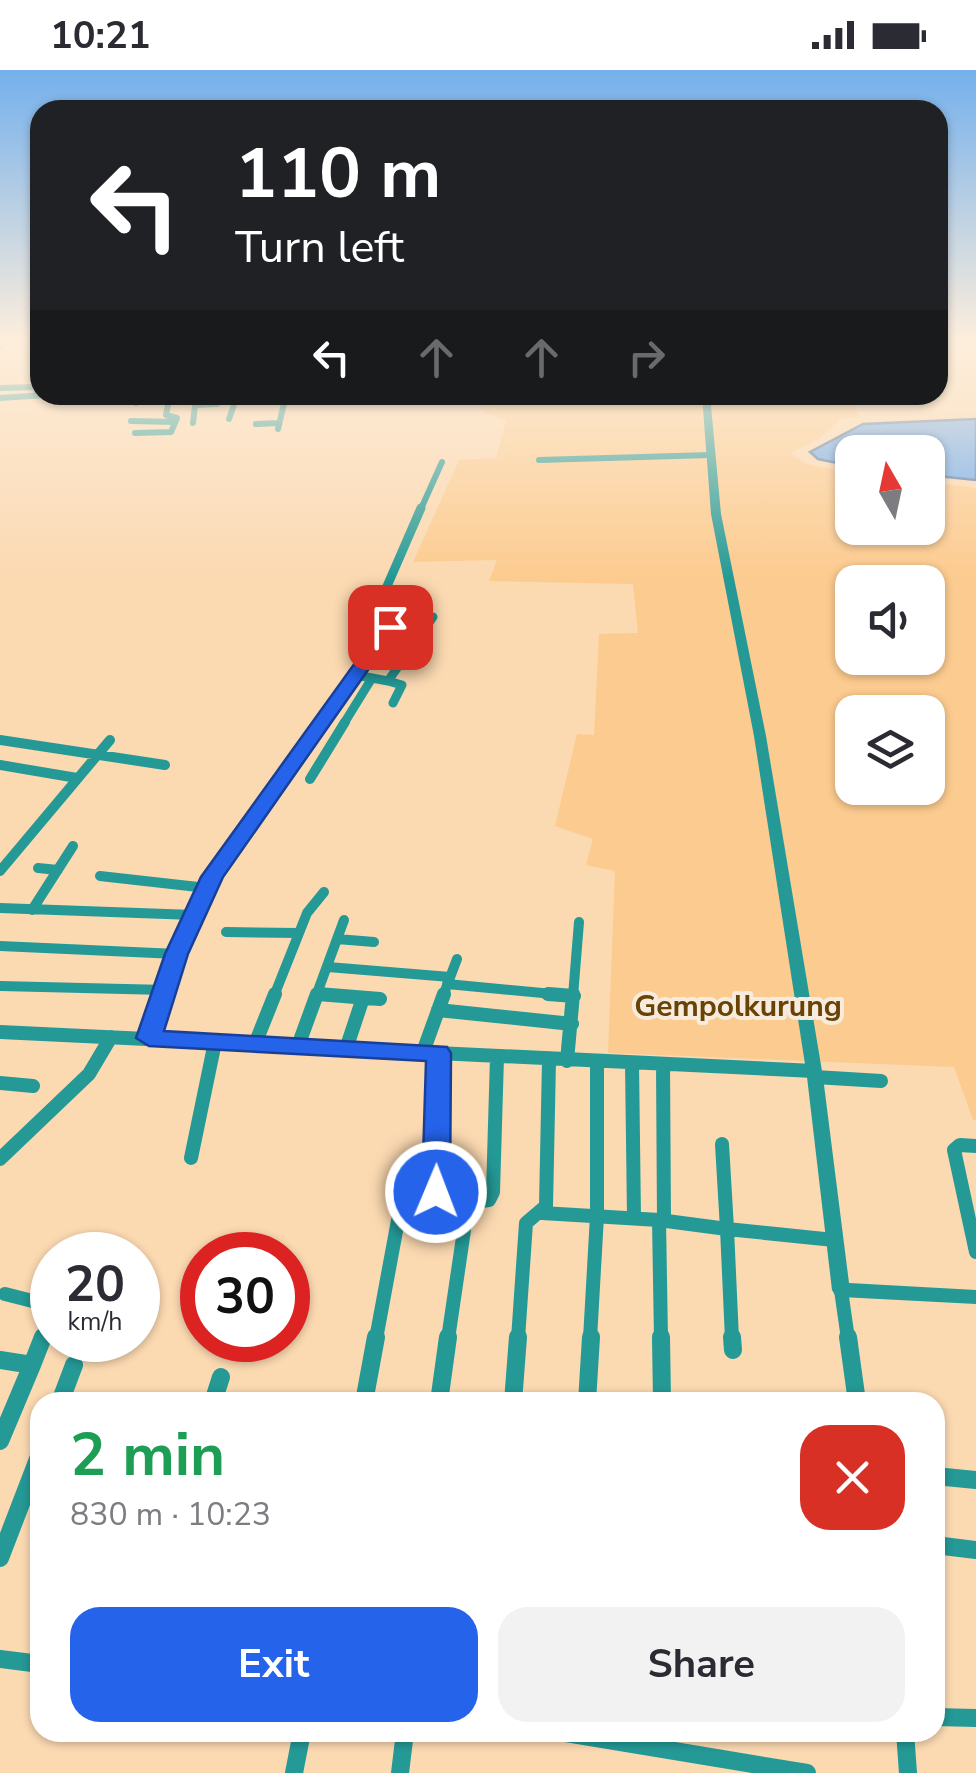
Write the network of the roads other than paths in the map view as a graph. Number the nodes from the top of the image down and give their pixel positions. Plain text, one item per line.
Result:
1 (279, 420) edge
2 (708, 420) edge
3 (131, 422) dead end
4 (175, 422) joint
5 (256, 424) dead end
6 (136, 433) dead end
7 (710, 455) junction
8 (539, 460) dead end
9 (442, 462) dead end
10 (433, 617) dead end
11 (356, 675) junction
12 (372, 678) junction
13 (388, 681) junction
14 (393, 703) dead end
15 (0, 740) edge
16 (110, 740) dead end
17 (304, 751) junction
18 (324, 754) junction
19 (96, 757) junction
20 (0, 765) edge
21 (165, 765) dead end
22 (77, 778) junction
23 (310, 779) dead end
24 (0, 846) edge
25 (74, 846) dead end
26 (19, 848) junction
27 (38, 868) dead end
28 (58, 870) junction
29 (0, 872) edge
30 (100, 876) dead end
31 (207, 888) junction
32 (324, 892) dead end
33 (0, 908) edge
34 (32, 910) junction
35 (194, 915) junction
36 (344, 920) dead end
37 (579, 922) dead end
38 (226, 932) dead end
39 (299, 933) junction
40 (337, 940) junction
41 (374, 942) dead end
42 (0, 946) edge
43 (176, 954) junction
44 (456, 958) dead end
45 (328, 967) junction
46 (449, 981) junction
47 (0, 986) edge
48 (166, 990) junction
49 (318, 994) junction
50 (574, 996) junction
51 (363, 998) junction
52 (380, 999) dead end
53 (438, 1010) junction
54 (572, 1024) junction
55 (0, 1032) edge
56 (111, 1037) junction
57 (149, 1038) junction
58 (214, 1042) junction
59 (255, 1044) junction
60 (298, 1046) junction
61 (346, 1049) junction
62 (430, 1052) junction
63 (496, 1057) junction
64 (549, 1060) junction
65 (567, 1061) junction
66 (598, 1062) junction
67 (632, 1062) junction
68 (663, 1066) junction
69 (815, 1074) junction
70 (881, 1082) dead end
71 (0, 1083) edge
72 (34, 1086) dead end
73 (722, 1144) dead end
74 (976, 1146) edge
75 (191, 1158) dead end
76 (0, 1159) edge
77 (436, 1196) junction
78 (468, 1203) junction
79 (542, 1213) junction
80 (597, 1216) junction
81 (634, 1218) junction
82 (662, 1220) junction
83 (727, 1229) junction
84 (834, 1240) junction
85 (976, 1252) edge
86 (840, 1290) junction
87 (5, 1294) dead end
88 (976, 1297) edge
89 (30, 1300) edge
90 (733, 1350) dead end
91 (0, 1360) edge
92 (33, 1362) edge
93 (32, 1365) junction
94 (74, 1365) dead end
95 (221, 1377) dead end
96 (64, 1392) edge
97 (216, 1392) edge
98 (366, 1392) edge
99 (440, 1392) edge
100 (514, 1392) edge
101 (588, 1392) edge
102 (662, 1392) edge
103 (855, 1392) edge
104 (2, 1432) edge
105 (945, 1477) edge
106 (30, 1480) edge
107 (976, 1480) edge
108 (945, 1546) edge
109 (976, 1550) edge
110 (0, 1558) edge
111 (0, 1658) edge
112 (30, 1662) edge
113 (945, 1717) edge
114 (976, 1718) edge
115 (300, 1742) edge
116 (404, 1742) edge
117 (677, 1742) edge
118 (906, 1742) edge
119 (294, 1773) edge
120 (400, 1773) edge
121 (807, 1773) edge
122 (908, 1773) edge

1 - 5 street
2 - 7 street
3 - 4 street
4 - 6 street
7 - 8 street
7 - 69 street
9 - 11 street
10 - 13 street
11 - 12 street
11 - 17 street
12 - 13 street
12 - 18 street
13 - 14 street
15 - 19 street
16 - 19 street
17 - 18 street
17 - 31 street
18 - 23 street
19 - 21 street
19 - 22 street
20 - 22 street
22 - 26 street
24 - 26 street
25 - 28 street
26 - 29 street
27 - 28 street
28 - 34 street
30 - 31 street
31 - 35 street
32 - 39 street
33 - 34 street
34 - 35 street
35 - 43 street
36 - 40 street
37 - 50 street
38 - 39 street
39 - 59 street
40 - 41 street
40 - 45 street
42 - 43 street
43 - 48 street
44 - 46 street
45 - 46 street
45 - 49 street
46 - 50 street
46 - 53 street
47 - 48 street
48 - 57 street
49 - 51 street
49 - 60 street
50 - 54 street
51 - 52 street
51 - 61 street
53 - 54 street
53 - 62 street
54 - 65 street
55 - 56 street
56 - 57 street
56 - 76 street
57 - 58 street
58 - 59 street
58 - 75 street
59 - 60 street
60 - 61 street
61 - 62 street
62 - 63 street
62 - 77 street
63 - 64 street
63 - 78 street
64 - 65 street
64 - 79 street
65 - 66 street
66 - 67 street
66 - 80 street
67 - 68 street
67 - 81 street
68 - 69 street
68 - 82 street
69 - 70 street
69 - 84 street
71 - 72 street
73 - 83 street
74 - 85 street
77 - 78 street
77 - 98 street
78 - 99 street
79 - 80 street
79 - 100 street
80 - 81 street
80 - 101 street
81 - 82 street
82 - 83 street
82 - 102 street
83 - 84 street
83 - 90 street
84 - 86 street
86 - 88 street
86 - 103 street
87 - 89 street
91 - 93 street
92 - 93 street
93 - 104 street
94 - 96 street
95 - 97 street
105 - 107 street
106 - 110 street
108 - 109 street
111 - 112 street
113 - 114 street
115 - 119 street
116 - 120 street
117 - 121 street
118 - 122 street

